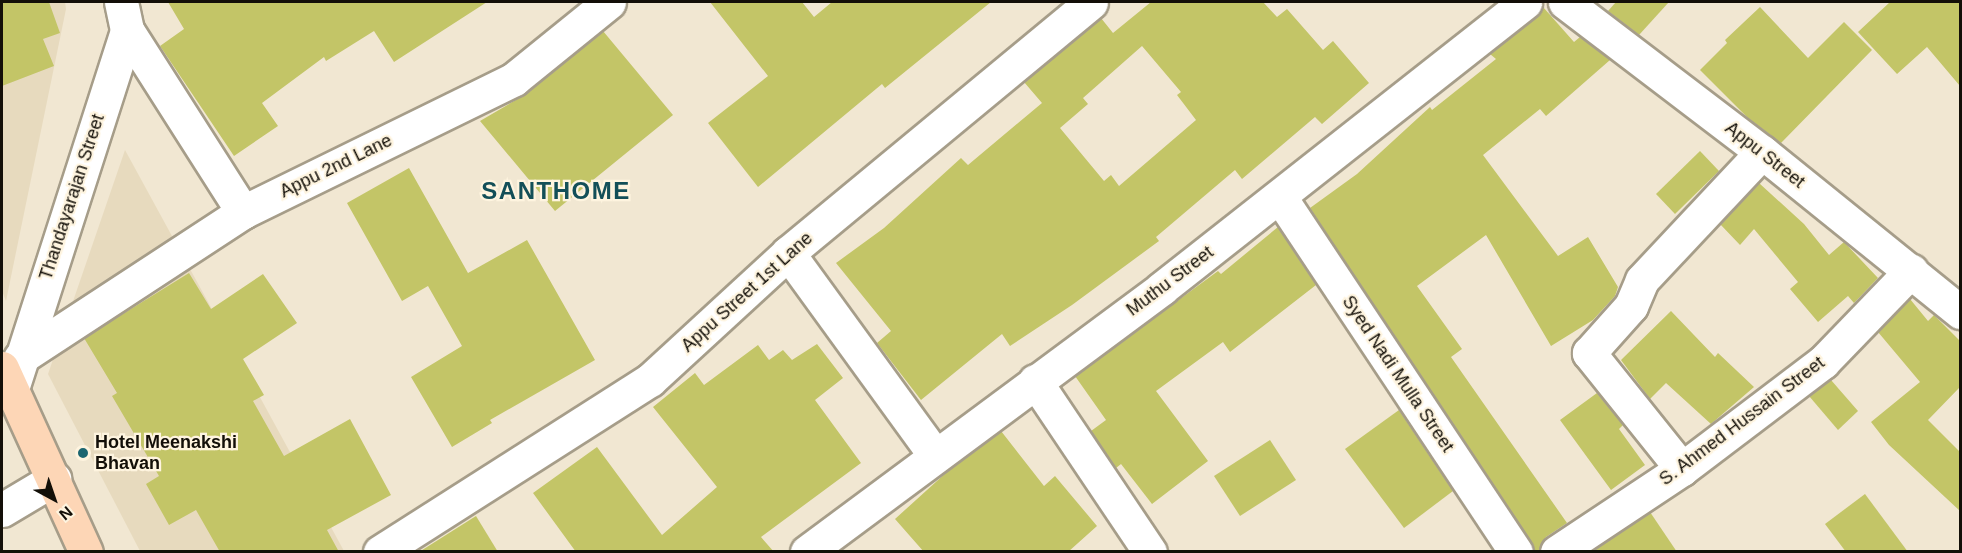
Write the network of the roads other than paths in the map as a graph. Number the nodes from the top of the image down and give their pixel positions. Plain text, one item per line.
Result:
1 (609, 2) edge
2 (1091, 2) edge
3 (1525, 2) edge
4 (1565, 2) edge
5 (124, 16) edge
6 (1762, 152) junction
7 (1280, 197) junction
8 (243, 212) junction
9 (788, 254) junction
10 (1911, 271) junction
11 (1960, 312) edge
12 (11, 373) edge
13 (1035, 381) junction
14 (933, 454) junction
15 (1682, 469) junction
16 (54, 479) junction
17 (2, 510) edge
18 (382, 551) edge
19 (86, 552) edge
20 (807, 552) edge
21 (1150, 552) edge
22 (1516, 552) edge
23 (1557, 552) edge

1 - 8 street, Appu 2nd Lane
2 - 9 street, Appu Street 1st Lane
3 - 7 street, Muthu Street
4 - 6 street, Appu Street
5 - 8 street
5 - 12 street, Thandayarajan Street
6 - 10 street, Appu Street
6 - 15 street
7 - 13 street, Muthu Street
7 - 22 street, Syed Nadi Mulla Street
8 - 12 street, Appu 2nd Lane
9 - 14 street
9 - 18 street, Appu Street 1st Lane
10 - 11 street, Appu Street
10 - 15 street, S. Ahmed Hussain Street
12 - 16 main road
13 - 14 street, Muthu Street
13 - 21 street
14 - 20 street, Muthu Street
15 - 23 street, S. Ahmed Hussain Street
16 - 17 street
16 - 19 main road

